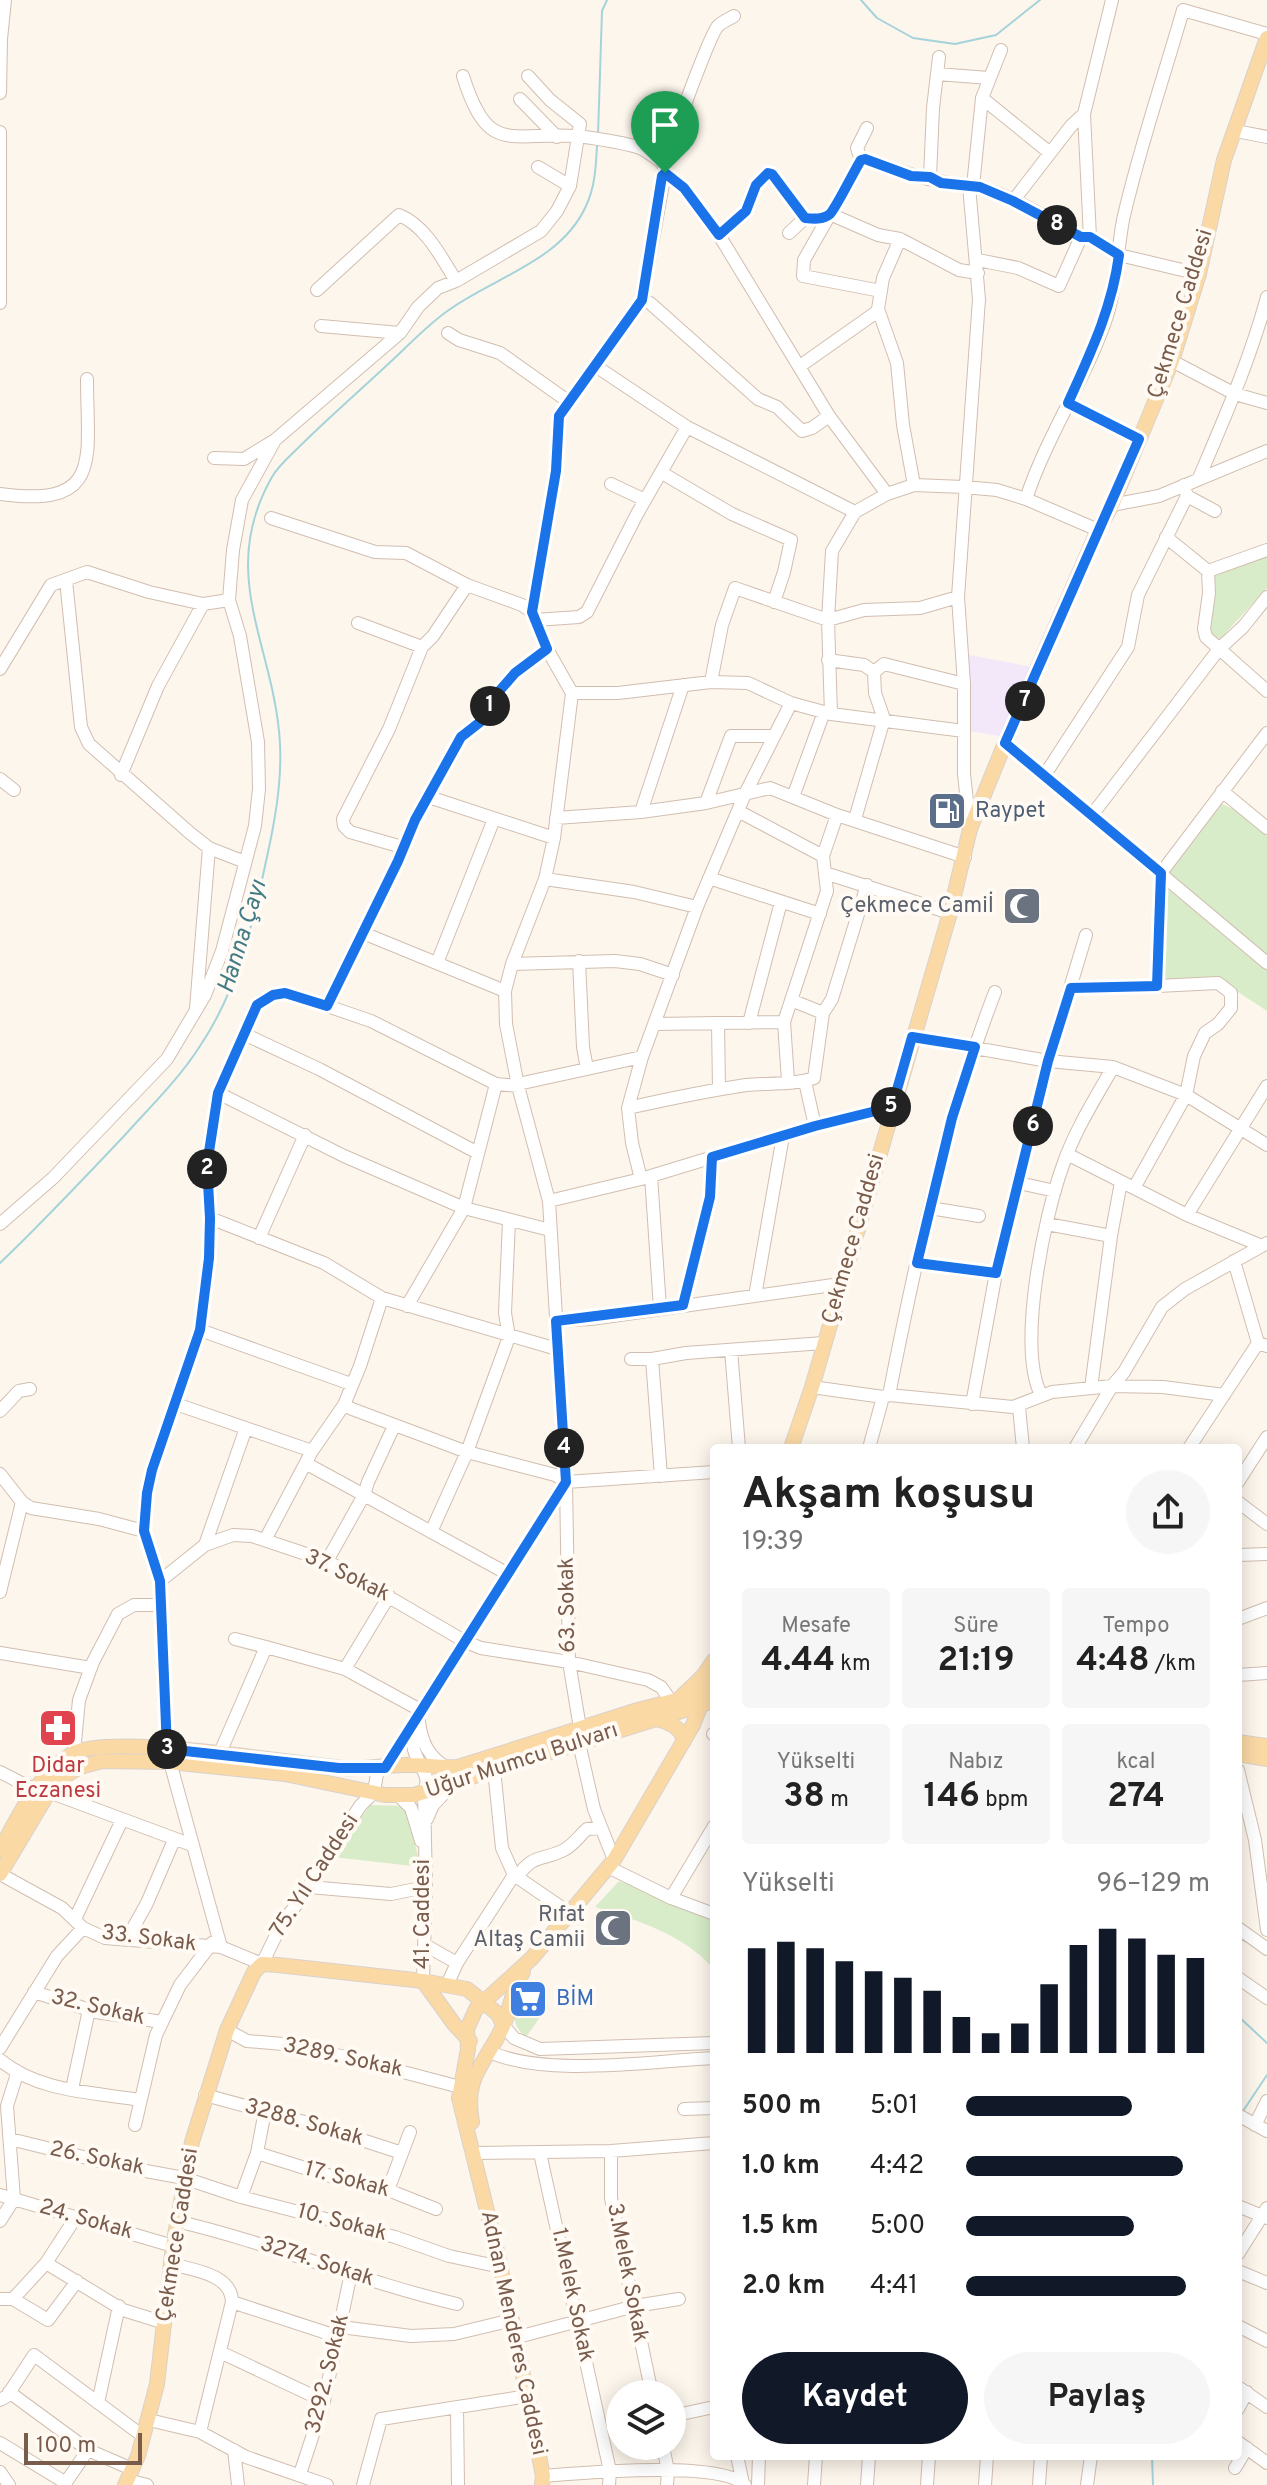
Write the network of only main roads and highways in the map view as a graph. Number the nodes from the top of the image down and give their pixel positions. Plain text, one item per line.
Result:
1 (1267, 36) edge
2 (1264, 56) edge
3 (792, 1444) edge
4 (710, 1666) edge
5 (710, 1697) edge
6 (674, 1700) junction
7 (656, 1719) junction
8 (580, 1736) junction
9 (684, 1741) junction
10 (1242, 1743) edge
11 (1267, 1746) edge
12 (1242, 1755) edge
13 (168, 1756) junction
14 (1267, 1759) edge
15 (42, 1791) junction
16 (0, 1850) edge
17 (0, 1874) edge
18 (532, 1958) junction
19 (423, 1981) junction
20 (484, 2003) junction
21 (503, 2025) junction
22 (468, 2040) junction
23 (488, 2051) junction
24 (480, 2182) junction
25 (128, 2478) edge
26 (543, 2480) edge

1 - 2 main road, Çekmece Caddesi
2 - 3 main road, Çekmece Caddesi
4 - 6 main road
5 - 6 main road, Uğur Mumcu Bulvarı
5 - 7 main road, Uğur Mumcu Bulvarı
5 - 9 main road
6 - 8 main road, Uğur Mumcu Bulvarı
7 - 8 main road, Uğur Mumcu Bulvarı
7 - 9 main road
8 - 13 main road, Uğur Mumcu Bulvarı
8 - 13 main road, Uğur Mumcu Bulvarı
9 - 18 main road
10 - 11 main road
12 - 14 main road
13 - 15 main road, Uğur Mumcu Bulvarı
13 - 15 main road, Uğur Mumcu Bulvarı
15 - 16 main road, Uğur Mumcu Bulvarı
15 - 17 main road, Uğur Mumcu Bulvarı
18 - 20 main road
18 - 21 main road
19 - 20 main road
19 - 22 main road
19 - 25 main road, Çekmece Caddesi
20 - 21 main road
20 - 22 main road
21 - 23 main road
22 - 23 main road
22 - 24 main road, Adnan Menderes Caddesi
23 - 24 main road, Adnan Menderes Caddesi
24 - 26 main road, Adnan Menderes Caddesi

